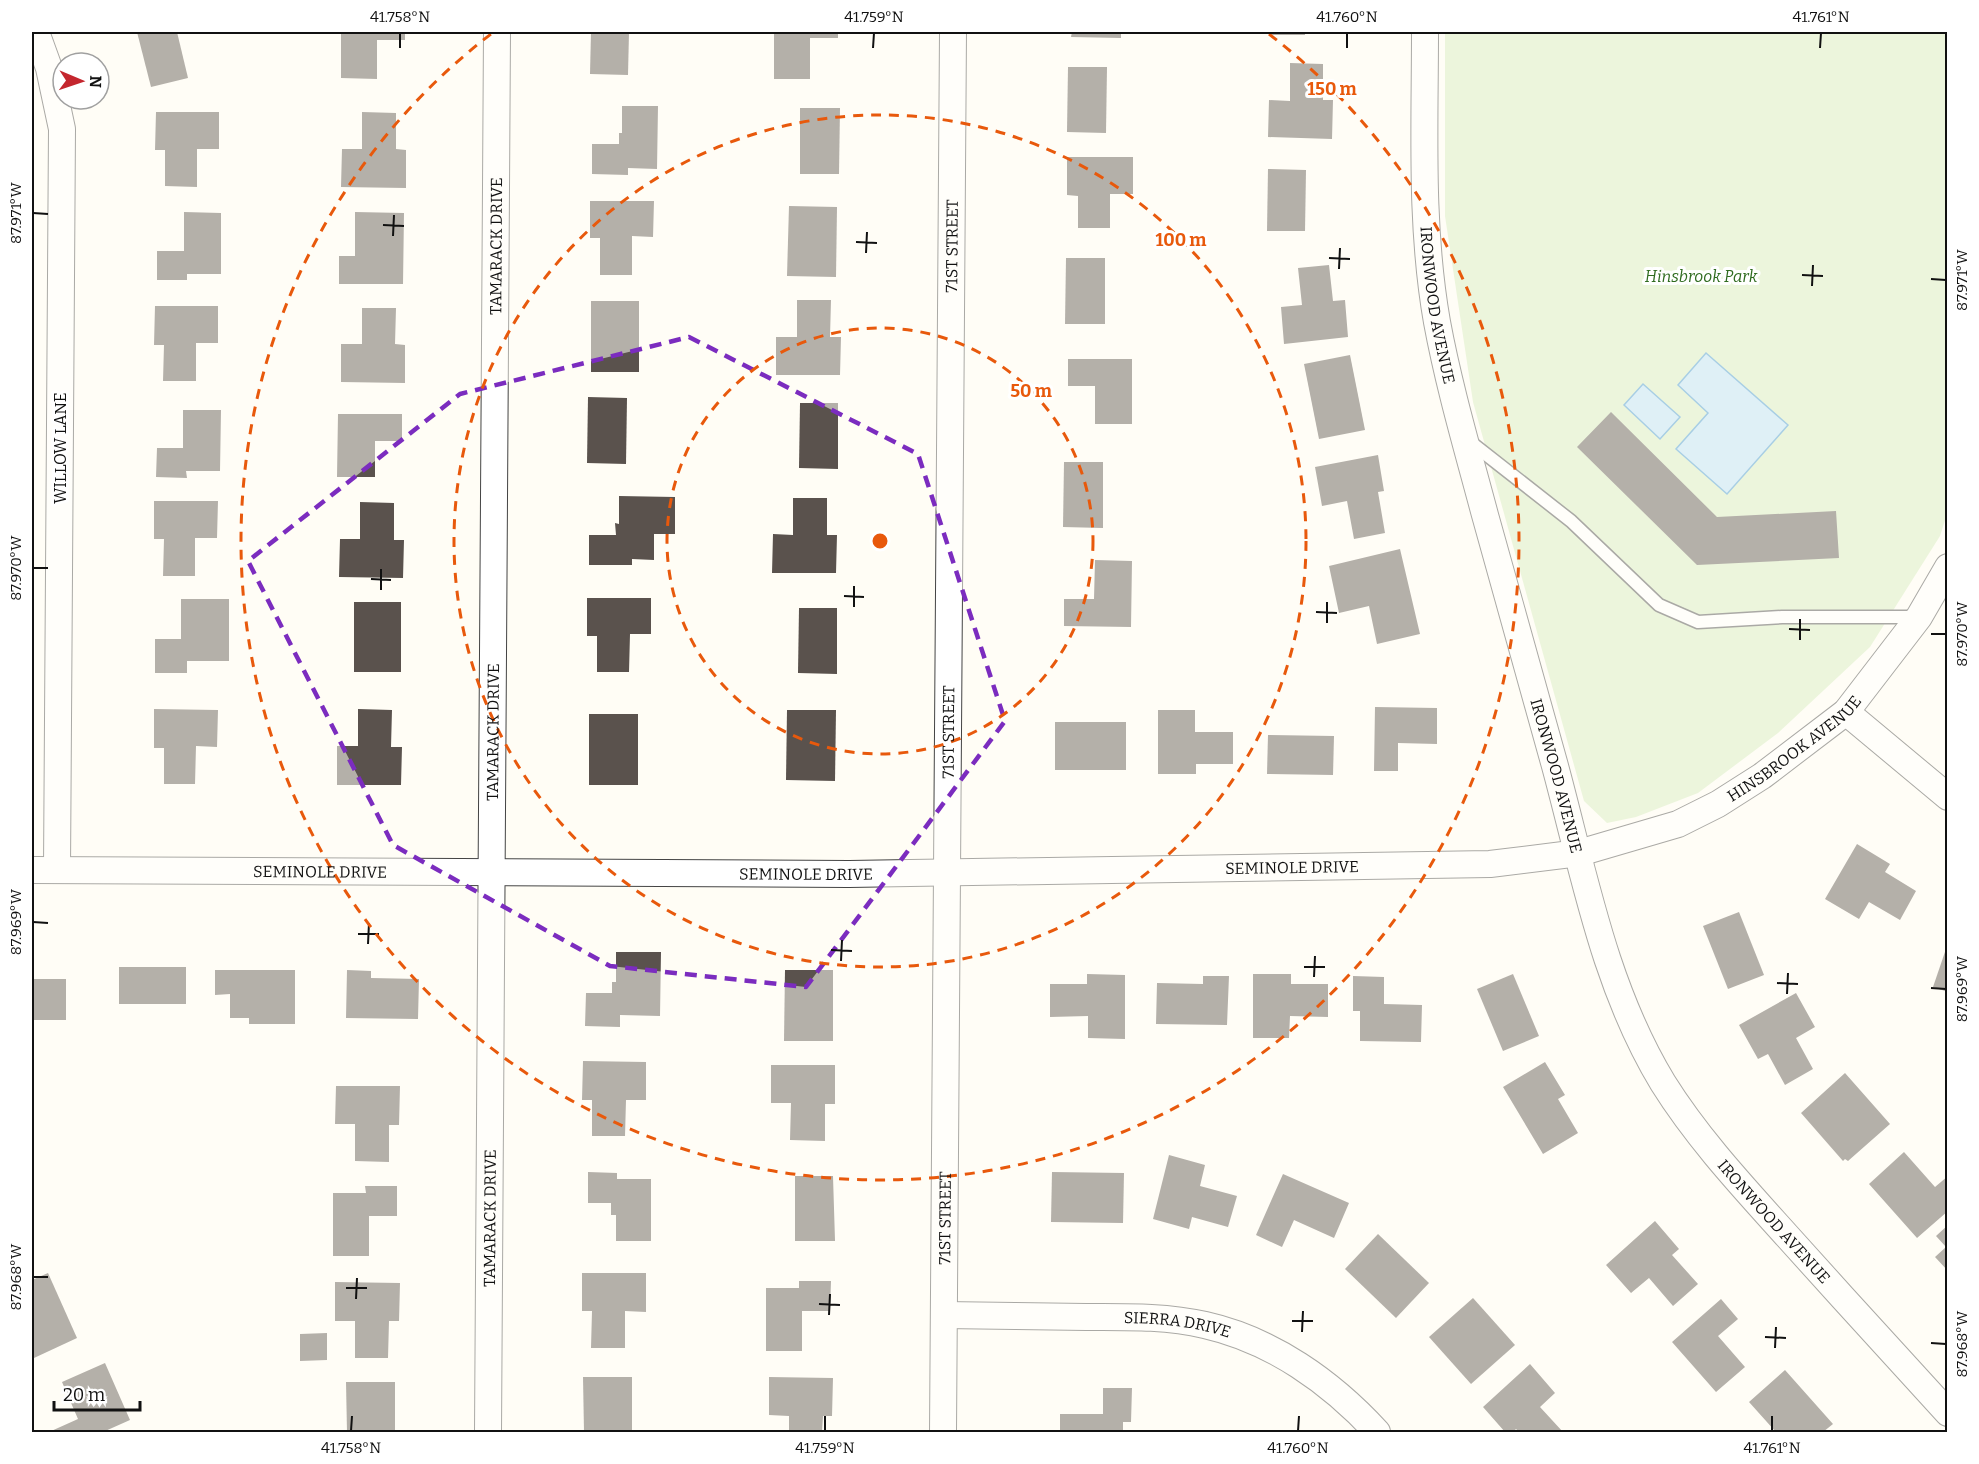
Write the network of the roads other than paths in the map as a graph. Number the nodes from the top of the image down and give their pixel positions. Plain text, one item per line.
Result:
1 (36, 32) edge
2 (497, 32) edge
3 (953, 32) edge
4 (1425, 32) edge
5 (1464, 437) junction
6 (1947, 567) edge
7 (1919, 617) junction
8 (1846, 712) junction
9 (1947, 797) edge
10 (1579, 853) junction
11 (57, 868) junction
12 (32, 870) edge
13 (492, 872) junction
14 (947, 873) junction
15 (944, 1315) junction
16 (1947, 1413) edge
17 (488, 1432) edge
18 (943, 1432) edge
19 (1377, 1432) edge

1 - 11 street, WILLOW LANE
2 - 13 street, TAMARACK DRIVE
3 - 14 street, 71ST STREET
4 - 5 street, IRONWOOD AVENUE
5 - 7 lane
5 - 10 street, IRONWOOD AVENUE
6 - 7 street, HINSBROOK AVENUE
7 - 8 street, HINSBROOK AVENUE
8 - 9 street
8 - 10 street, HINSBROOK AVENUE
10 - 14 street, SEMINOLE DRIVE
10 - 16 street, IRONWOOD AVENUE
11 - 12 street, SEMINOLE DRIVE
11 - 13 street, SEMINOLE DRIVE
13 - 14 street, SEMINOLE DRIVE
13 - 17 street, TAMARACK DRIVE
14 - 15 street, 71ST STREET
15 - 18 street, 71ST STREET
15 - 19 street, SIERRA DRIVE

